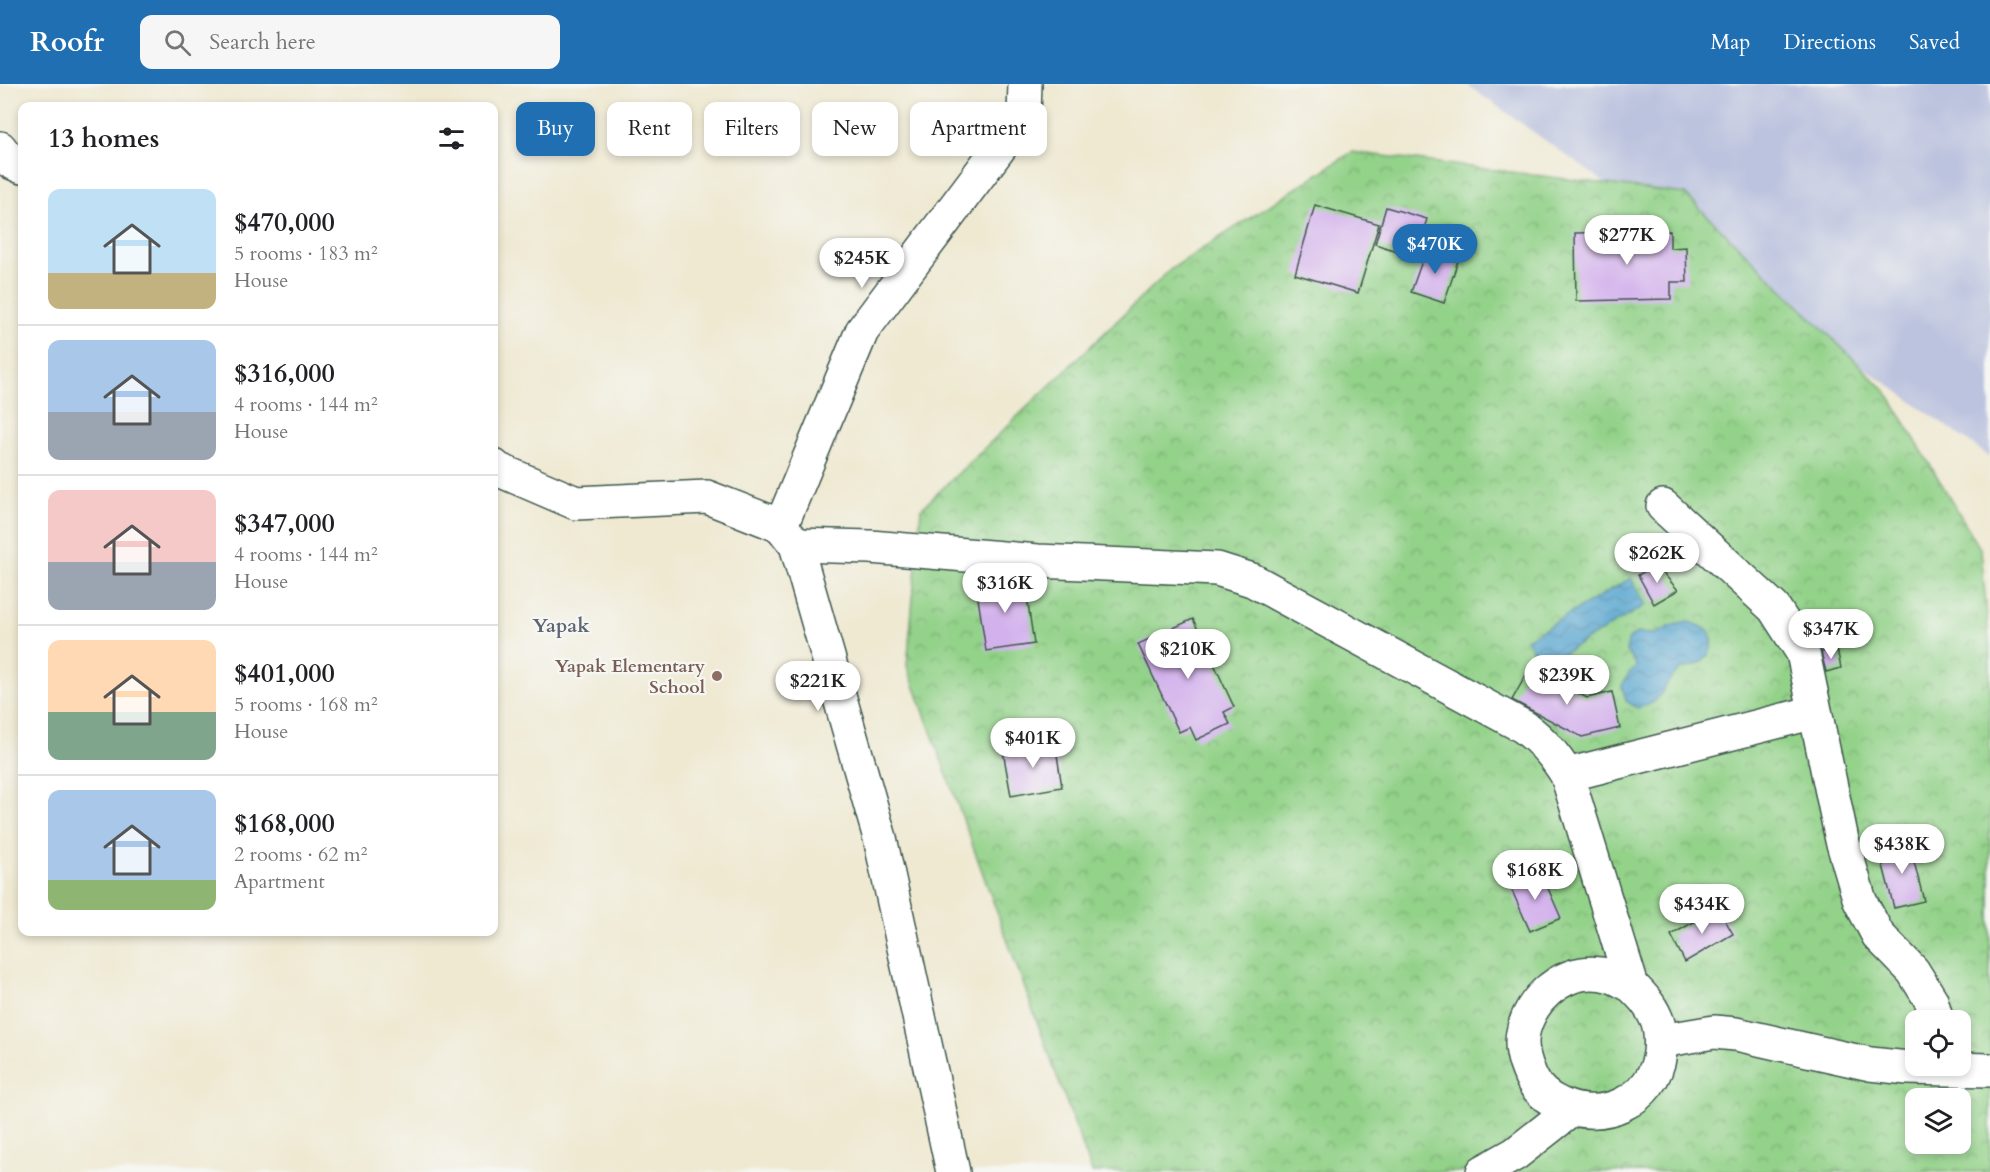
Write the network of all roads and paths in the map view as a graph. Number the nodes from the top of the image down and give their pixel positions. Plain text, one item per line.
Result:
1 (1025, 84) edge
2 (498, 469) edge
3 (1663, 506) dead end
4 (788, 535) junction
5 (1815, 712) junction
6 (1567, 775) junction
7 (1632, 986) junction
8 (1934, 1010) edge
9 (1661, 1041) junction
10 (1905, 1068) edge
11 (1971, 1068) edge
12 (1990, 1070) edge
13 (1571, 1110) junction
14 (953, 1172) edge
15 (1483, 1172) edge

1 - 4 street
2 - 4 street
3 - 5 street
4 - 6 street
4 - 14 street
5 - 6 street
5 - 8 street
6 - 7 street
7 - 9 street
7 - 13 street
9 - 10 street
9 - 13 street
11 - 12 street
13 - 15 street

